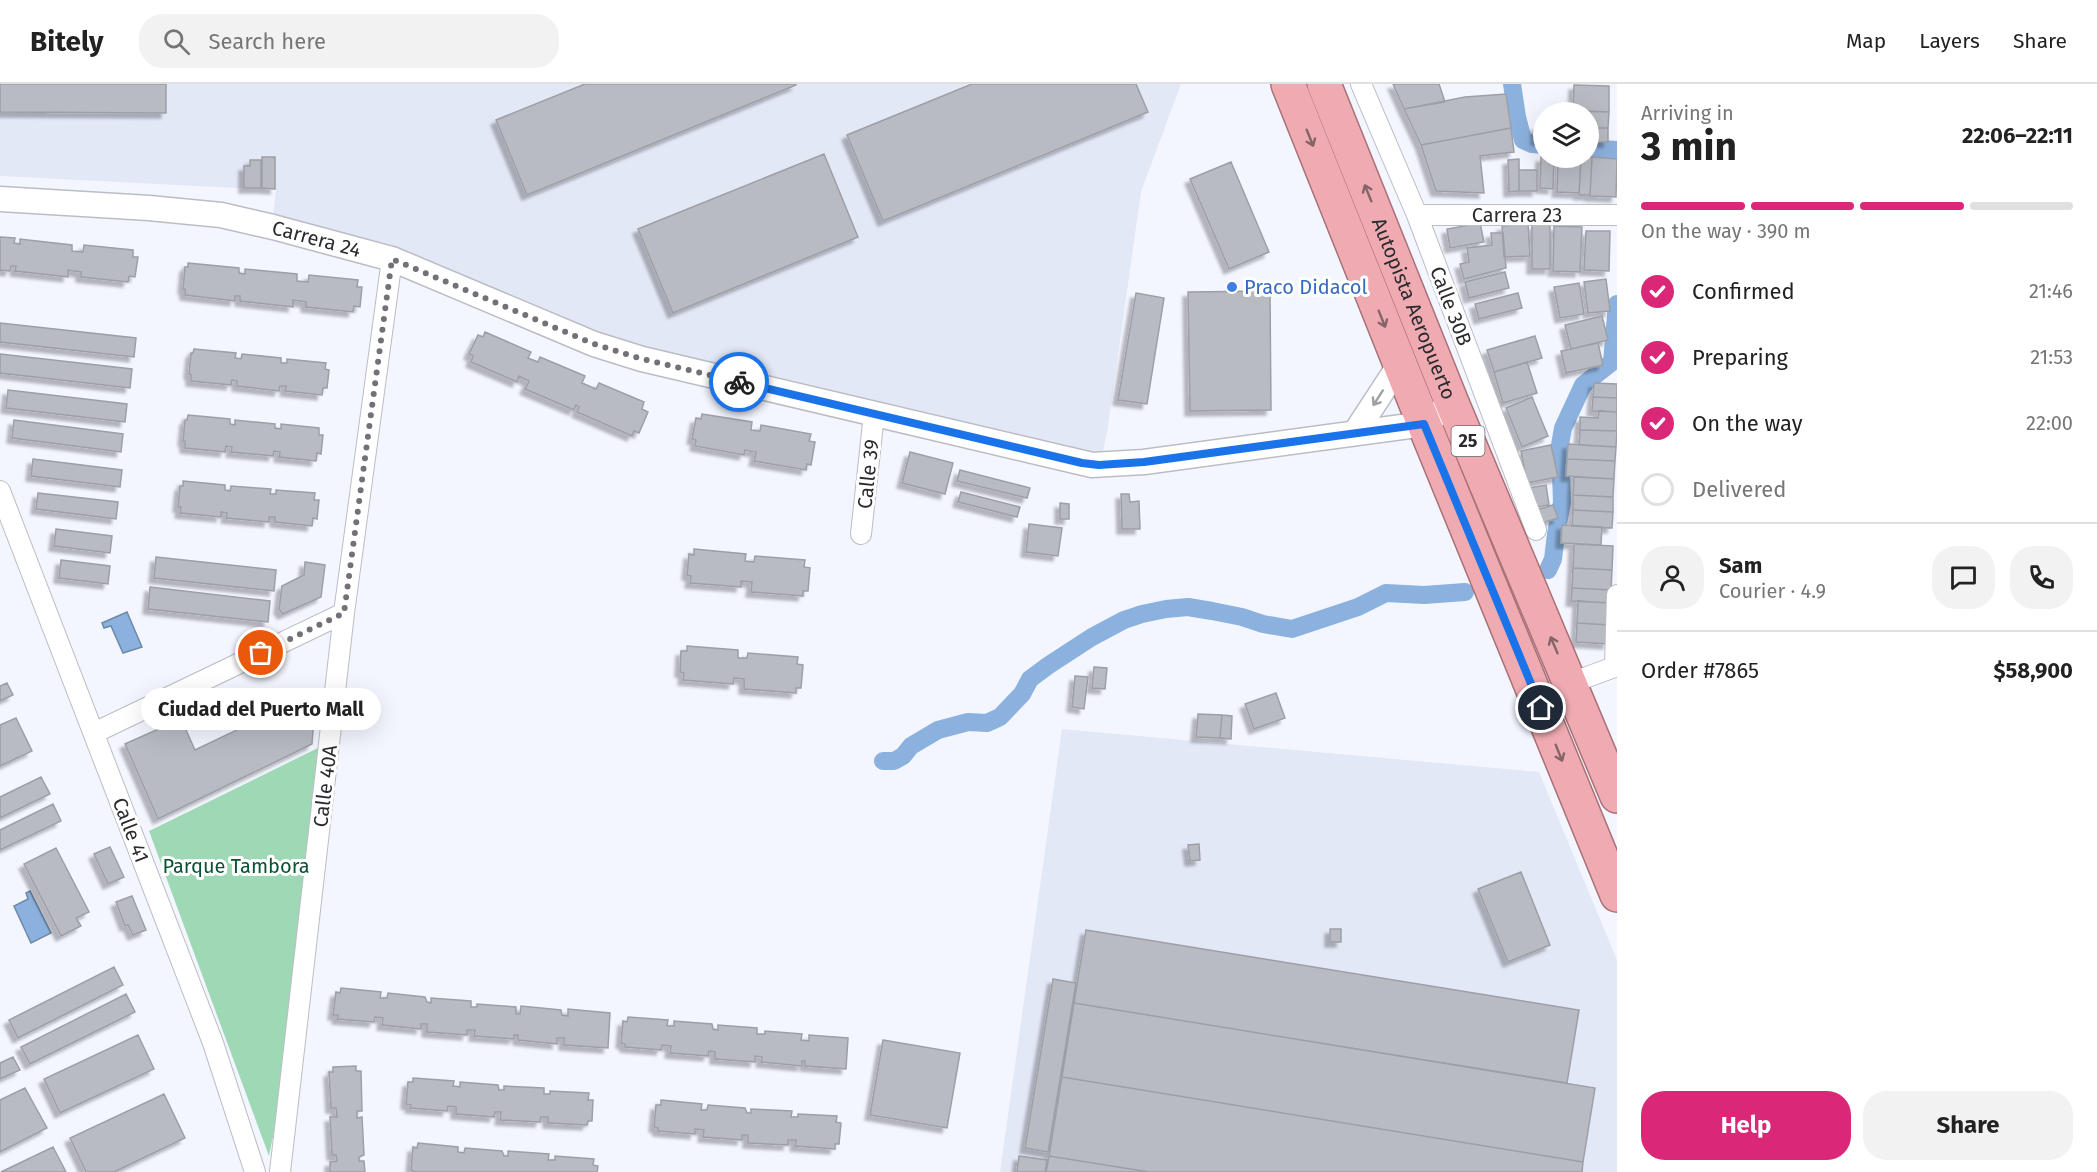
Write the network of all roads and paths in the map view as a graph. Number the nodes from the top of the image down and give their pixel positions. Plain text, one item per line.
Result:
1 (1288, 84) edge
2 (1324, 84) edge
3 (1361, 84) edge
4 (0, 199) edge
5 (1416, 214) junction
6 (1612, 215) edge
7 (392, 259) junction
8 (1400, 364) junction
9 (1452, 403) junction
10 (874, 414) junction
11 (1424, 424) junction
12 (1355, 433) junction
13 (0, 491) edge
14 (1536, 530) dead end
15 (861, 534) dead end
16 (1617, 595) edge
17 (344, 613) junction
18 (1616, 666) edge
19 (1570, 683) junction
20 (94, 733) junction
21 (1617, 796) edge
22 (1617, 895) edge
23 (255, 1172) edge
24 (280, 1172) edge

1 -> 8 highway, Autopista Aeropuerto / 25
9 -> 2 highway, Autopista Aeropuerto / 25
3 - 5 street, Calle 30B
4 - 7 street, Carrera 24
5 - 6 street, Carrera 23
5 - 14 street, Calle 30B
7 - 10 street, Carrera 24
7 - 17 street, Calle 40A
8 - 11 highway, Autopista Aeropuerto / 25
8 -> 12 street
9 - 11 street, Carrera 24
19 -> 9 highway, Autopista Aeropuerto / 25
10 - 12 street, Carrera 24
10 - 15 street, Calle 39
11 - 12 street, Carrera 24
11 -> 22 highway, Autopista Aeropuerto / 25
13 - 20 street, Calle 41
16 - 18 street
17 - 20 street
17 - 24 street, Calle 40A
18 - 19 street
19 - 21 highway, Autopista Aeropuerto / 25
20 - 23 street, Calle 41

